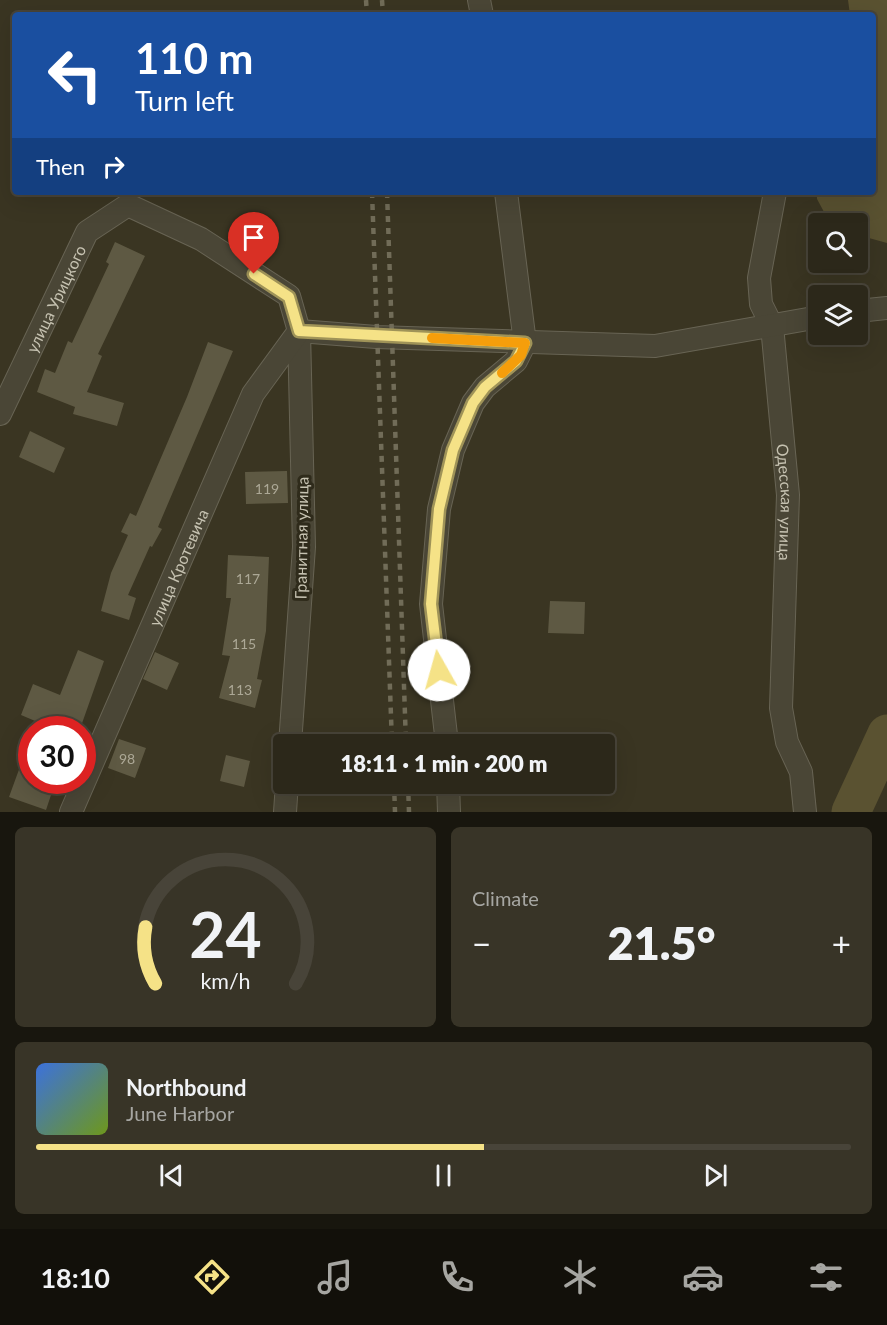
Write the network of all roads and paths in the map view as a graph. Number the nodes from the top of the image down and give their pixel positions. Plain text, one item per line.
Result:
1 (506, 195) edge
2 (774, 195) edge
3 (887, 308) edge
4 (868, 310) edge
5 (808, 319) edge
6 (772, 326) junction
7 (299, 331) junction
8 (525, 343) junction
9 (0, 414) edge
10 (291, 734) edge
11 (446, 734) edge
12 (286, 794) edge
13 (448, 794) edge
14 (71, 812) edge
15 (285, 812) edge
16 (449, 812) edge
17 (805, 812) edge

1 - 8 street
2 - 6 street, Одесская улица
3 - 4 street
5 - 6 street
6 - 8 street
6 - 17 street, Одесская улица
7 - 8 street
7 - 9 street, улица Урицкого
7 - 10 street, Гранитная улица
7 - 14 street, улица Кротевича
8 - 11 street
12 - 15 street
13 - 16 street

